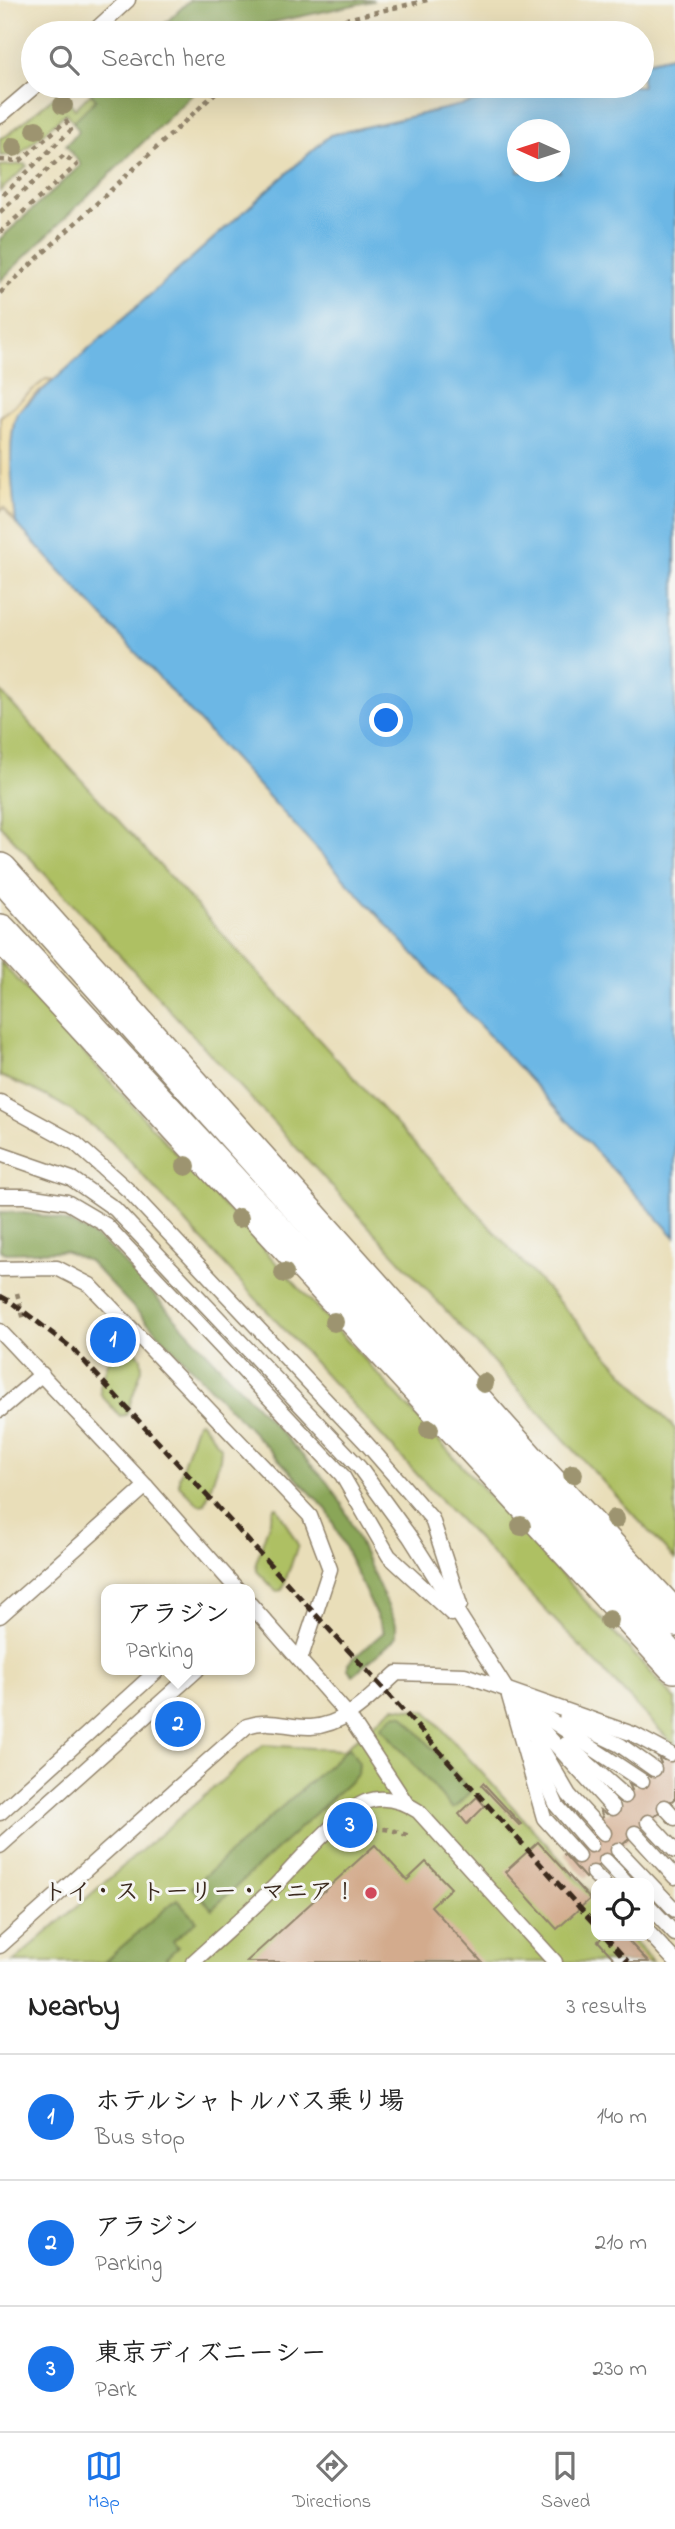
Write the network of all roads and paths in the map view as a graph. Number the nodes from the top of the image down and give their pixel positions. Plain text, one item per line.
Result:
1 (128, 0) edge
2 (428, 0) edge
3 (105, 21) edge
4 (338, 21) edge
5 (21, 98) edge
6 (210, 98) edge
7 (0, 116) edge
8 (0, 160) edge
9 (0, 198) edge
10 (0, 212) edge
11 (0, 232) edge
12 (0, 293) edge
13 (0, 872) edge
14 (1, 935) edge
15 (0, 1102) edge
16 (0, 1111) edge
17 (19, 1114) junction
18 (0, 1154) edge
19 (0, 1185) edge
20 (0, 1196) edge
21 (27, 1196) junction
22 (0, 1269) edge
23 (2, 1339) edge
24 (42, 1374) junction
25 (0, 1410) edge
26 (146, 1486) junction
27 (233, 1584) edge
28 (255, 1615) edge
29 (0, 1616) edge
30 (675, 1619) edge
31 (467, 1627) junction
32 (300, 1660) junction
33 (675, 1665) edge
34 (152, 1675) edge
35 (191, 1675) edge
36 (508, 1692) junction
37 (348, 1715) junction
38 (670, 1754) dead end
39 (654, 1769) dead end
40 (642, 1780) dead end
41 (625, 1796) dead end
42 (406, 1803) junction
43 (613, 1808) dead end
44 (0, 1813) edge
45 (648, 1822) dead end
46 (604, 1833) dead end
47 (635, 1833) dead end
48 (413, 1837) dead end
49 (355, 1838) dead end
50 (591, 1844) dead end
51 (0, 1846) edge
52 (618, 1850) dead end
53 (675, 1851) edge
54 (578, 1856) dead end
55 (606, 1861) dead end
56 (675, 1877) edge
57 (622, 1878) edge
58 (675, 1910) edge
59 (654, 1911) edge
60 (675, 1934) edge
61 (654, 1938) edge
62 (0, 1947) edge
63 (675, 1961) edge
64 (193, 1962) edge
65 (555, 1962) edge

1 - 3 lane
2 - 4 path
5 - 7 lane
6 - 12 path
8 - 9 path
10 - 11 path
13 - 30 street
14 - 33 street
15 - 17 lane
16 - 17 lane
17 - 31 lane
18 - 31 lane
19 - 21 lane
20 - 21 lane
21 - 31 lane
22 - 32 lane
23 - 24 lane
24 - 25 lane
24 - 26 lane
26 - 27 lane
26 - 29 lane
28 - 32 lane
31 - 36 lane
32 - 37 lane
34 - 44 lane
35 - 51 lane
36 - 37 lane
36 - 38 lane
36 - 39 lane
36 - 40 lane
36 - 41 lane
36 - 43 lane
36 - 46 lane
36 - 50 lane
36 - 54 lane
37 - 42 lane
37 - 62 lane
42 - 64 lane
42 - 65 lane
45 - 53 lane
47 - 56 lane
48 - 49 path
52 - 58 lane
55 - 57 lane
59 - 60 lane
61 - 63 lane

